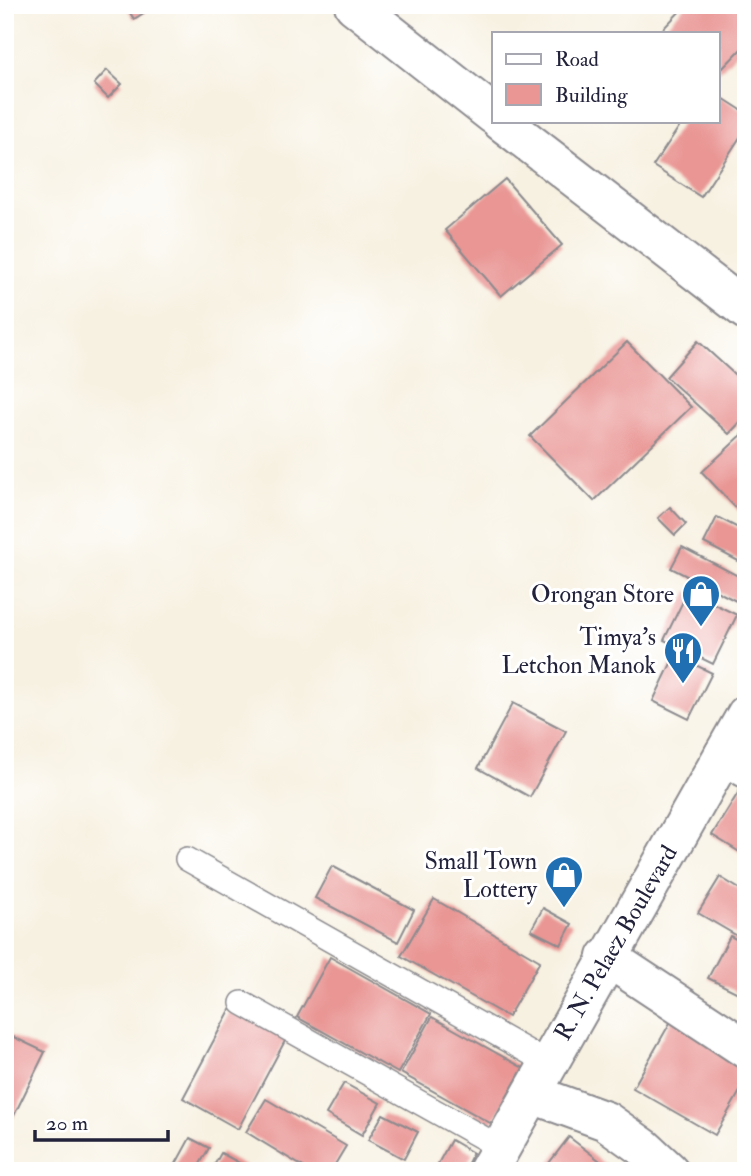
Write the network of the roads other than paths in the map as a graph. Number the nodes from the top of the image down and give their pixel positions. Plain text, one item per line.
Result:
1 (354, 5) edge
2 (492, 113) edge
3 (502, 122) edge
4 (746, 310) edge
5 (746, 715) edge
6 (735, 761) edge
7 (187, 859) dead end
8 (607, 957) junction
9 (242, 1003) dead end
10 (746, 1049) edge
11 (540, 1078) junction
12 (495, 1160) edge
13 (668, 1171) edge

1 - 2 street
3 - 4 street
5 - 6 street, R. N. Pelaez Boulevard
6 - 8 street, R. N. Pelaez Boulevard
7 - 11 lane
8 - 10 street
8 - 11 street, R. N. Pelaez Boulevard
9 - 12 lane
11 - 12 street, R. N. Pelaez Boulevard
11 - 13 street

